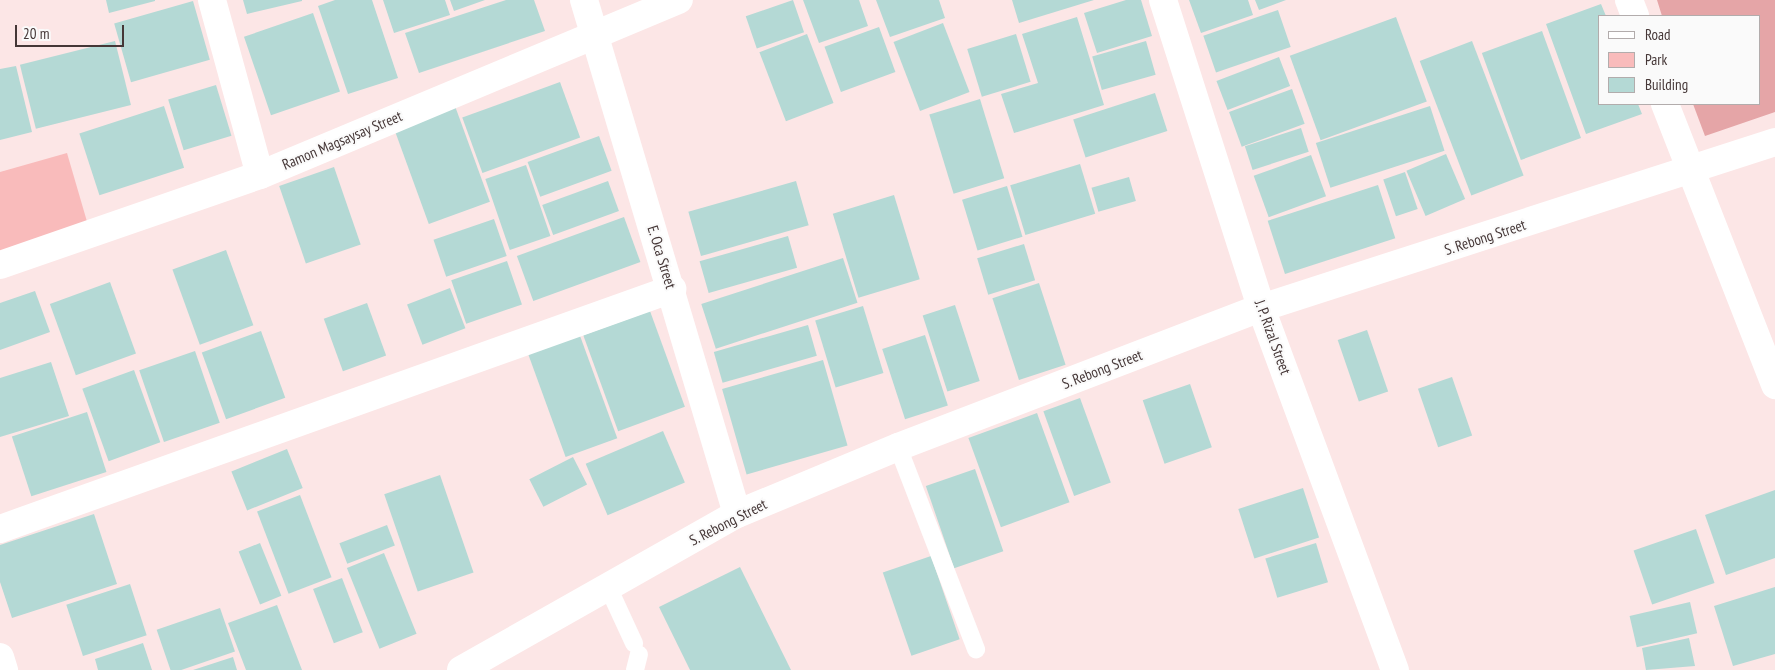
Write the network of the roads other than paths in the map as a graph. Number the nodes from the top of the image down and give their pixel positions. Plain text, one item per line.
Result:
1 (212, 0) edge
2 (584, 0) edge
3 (679, 0) edge
4 (1163, 0) edge
5 (1629, 0) edge
6 (1635, 15) edge
7 (592, 33) junction
8 (1665, 105) edge
9 (1775, 142) edge
10 (1689, 172) junction
11 (260, 175) junction
12 (0, 265) edge
13 (672, 288) junction
14 (1261, 308) junction
15 (1775, 385) edge
16 (898, 447) junction
17 (737, 514) junction
18 (0, 529) edge
19 (609, 589) junction
20 (976, 649) dead end
21 (636, 656) edge
22 (0, 657) edge
23 (4, 670) edge
24 (461, 670) edge
25 (1395, 670) edge

1 - 11 street
2 - 7 street, E. Oca Street
3 - 7 street, Ramon Magsaysay Street
4 - 14 street, J. P. Rizal Street
5 - 6 street
7 - 11 street, Ramon Magsaysay Street
7 - 13 street, E. Oca Street
8 - 10 street
9 - 10 street, S. Rebong Street
10 - 14 street, S. Rebong Street
10 - 15 street
11 - 12 street, Ramon Magsaysay Street
13 - 17 street, E. Oca Street
13 - 18 street
14 - 16 street, S. Rebong Street
14 - 25 street, J. P. Rizal Street
16 - 17 street, S. Rebong Street
16 - 20 lane
17 - 19 street, S. Rebong Street
19 - 21 lane
19 - 24 street, S. Rebong Street
22 - 23 street

